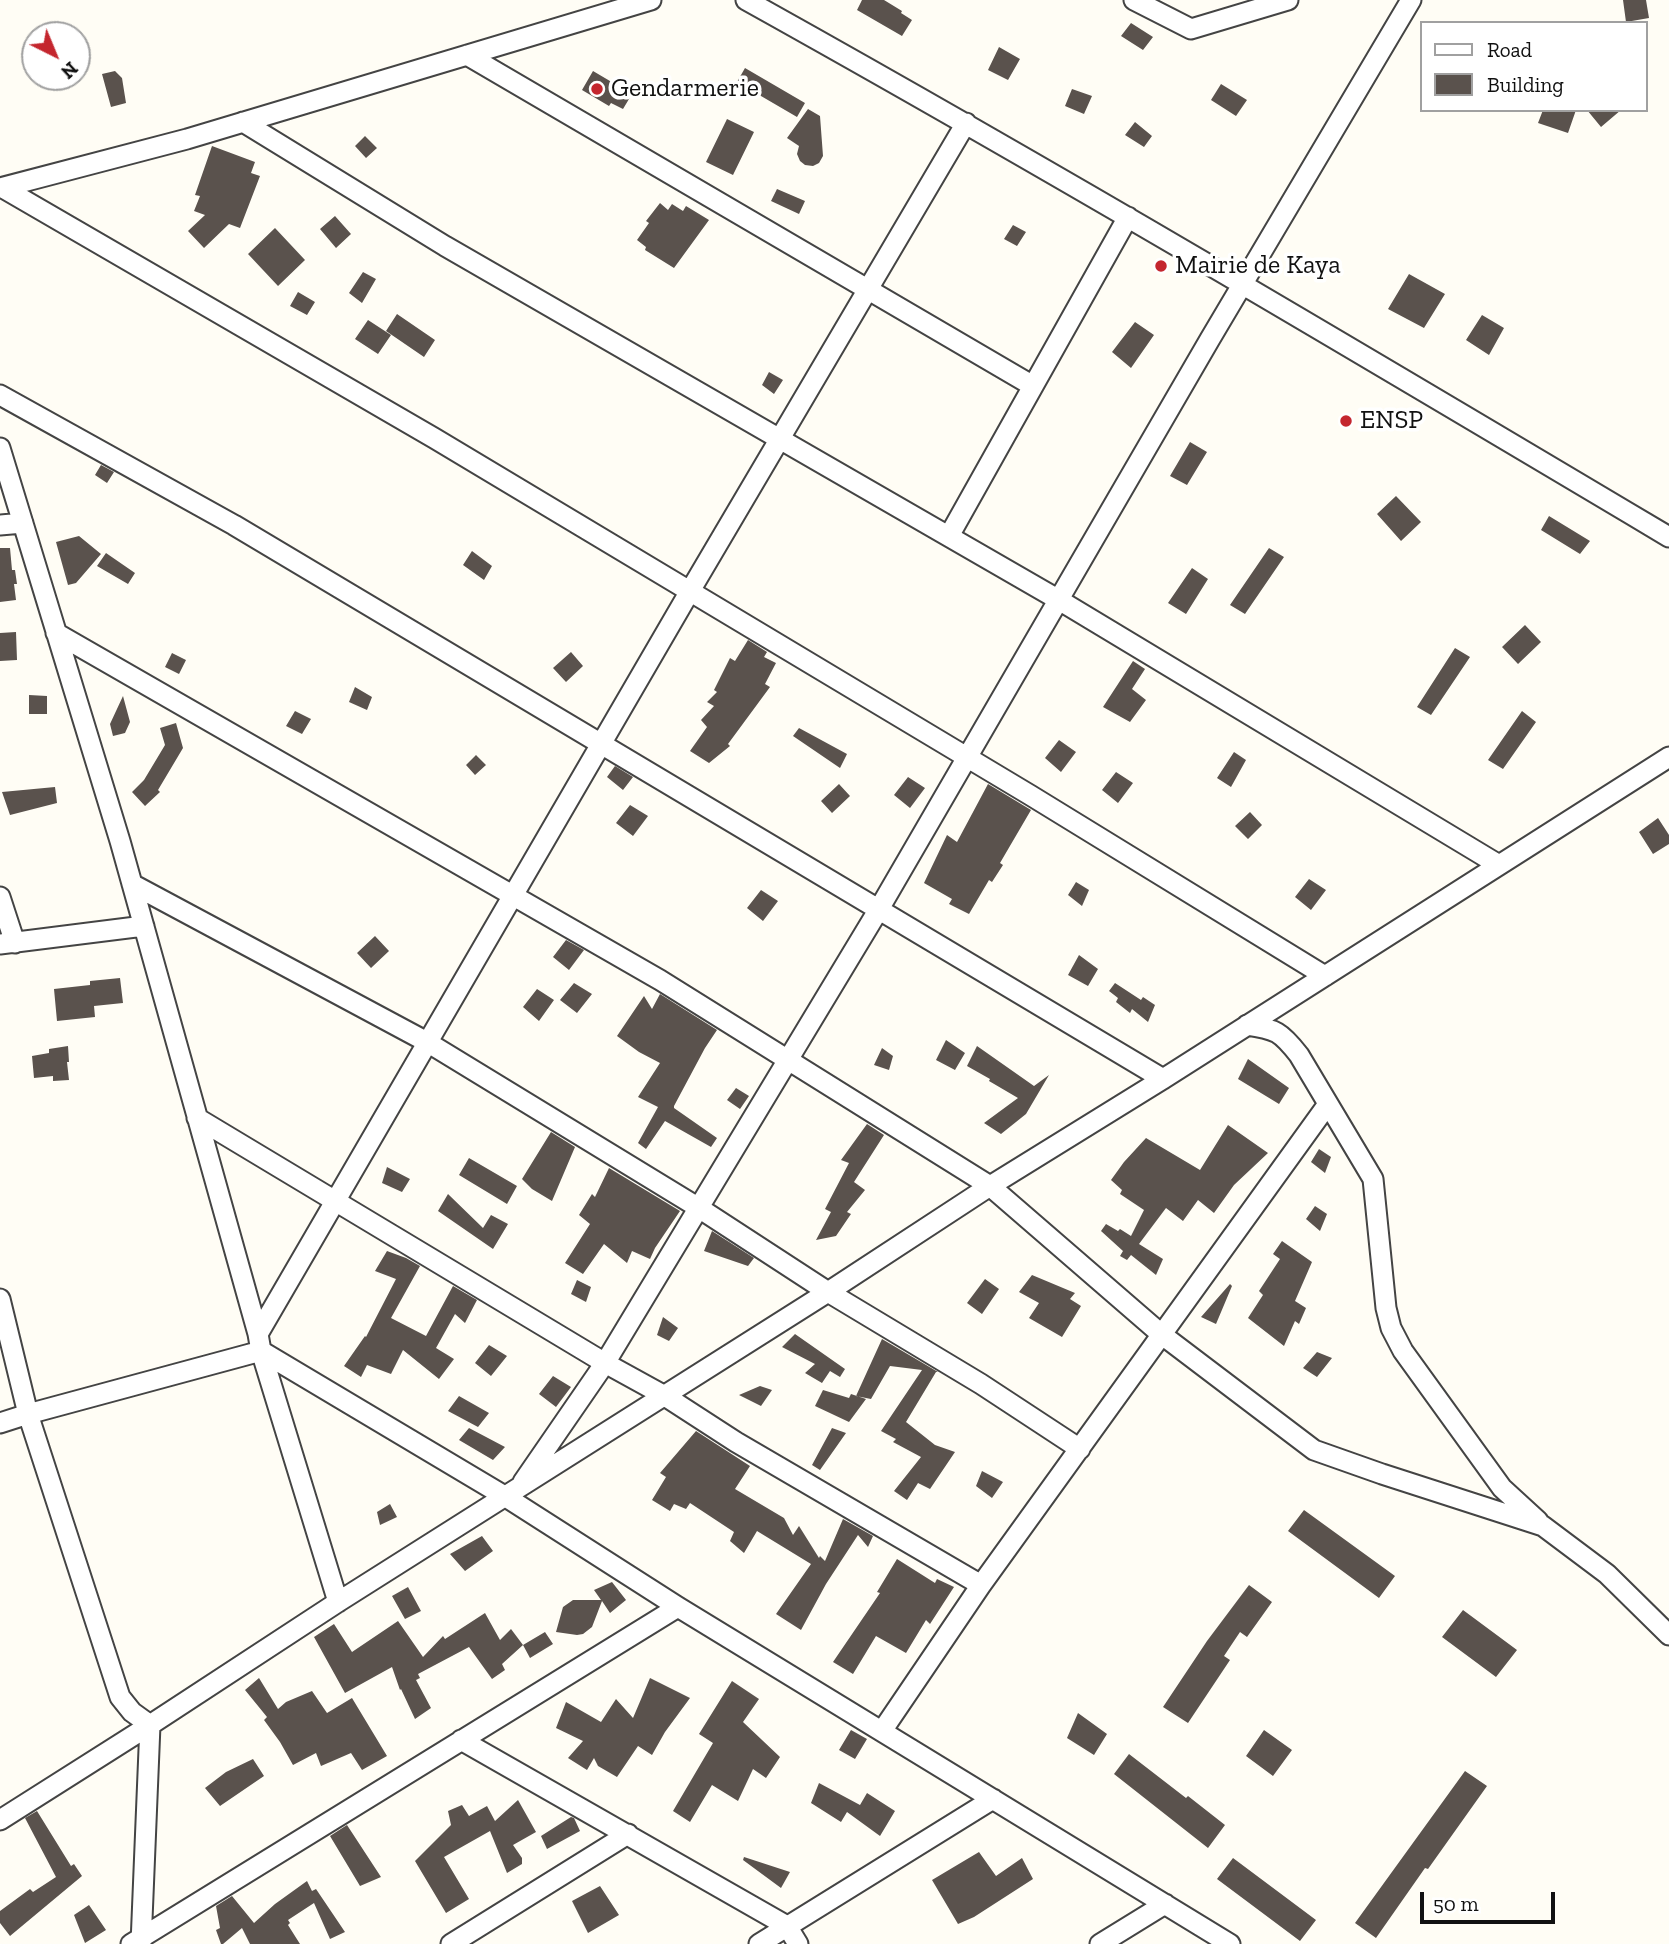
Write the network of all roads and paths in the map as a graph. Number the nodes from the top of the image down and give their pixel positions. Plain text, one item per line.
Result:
1 (651, 0) edge
2 (746, 0) edge
3 (1134, 0) edge
4 (1288, 0) edge
5 (1411, 0) edge
6 (467, 55) junction
7 (243, 122) junction
8 (966, 123) junction
9 (1, 188) edge
10 (1128, 217) junction
11 (1243, 284) junction
12 (868, 290) junction
13 (1032, 386) junction
14 (0, 395) edge
15 (780, 439) junction
16 (0, 448) edge
17 (23, 523) junction
18 (0, 524) edge
19 (949, 536) junction
20 (1669, 537) edge
21 (690, 591) junction
22 (1059, 600) junction
23 (56, 633) junction
24 (601, 744) junction
25 (968, 757) junction
26 (1669, 757) edge
27 (1499, 865) junction
28 (132, 884) junction
29 (513, 895) junction
30 (0, 897) edge
31 (879, 909) junction
32 (144, 926) junction
33 (7, 944) edge
34 (1325, 976) junction
35 (1247, 1025) junction
36 (427, 1042) junction
37 (789, 1059) junction
38 (1163, 1079) junction
39 (1328, 1104) junction
40 (197, 1118) junction
41 (990, 1186) junction
42 (335, 1201) junction
43 (699, 1208) junction
44 (828, 1292) junction
45 (0, 1299) edge
46 (1161, 1334) junction
47 (259, 1343) junction
48 (605, 1363) junction
49 (665, 1396) junction
50 (0, 1410) edge
51 (27, 1414) junction
52 (0, 1423) edge
53 (1080, 1449) junction
54 (512, 1493) junction
55 (1543, 1525) junction
56 (981, 1585) junction
57 (338, 1602) junction
58 (678, 1607) junction
59 (1669, 1635) edge
60 (150, 1725) junction
61 (882, 1731) junction
62 (461, 1740) junction
63 (993, 1799) junction
64 (0, 1820) edge
65 (628, 1835) junction
66 (1165, 1904) junction
67 (788, 1927) junction
68 (138, 1942) edge
69 (451, 1944) edge
70 (759, 1944) edge
71 (798, 1944) edge
72 (1100, 1944) edge
73 (1230, 1944) edge

1 - 6 street
2 - 8 street
3 - 4 street
5 - 11 street
6 - 7 street
6 - 12 street
7 - 9 street
7 - 15 street
8 - 10 street
8 - 12 street
9 - 21 street
10 - 11 street
10 - 13 street
11 - 20 street
11 - 22 street
12 - 13 street
12 - 15 street
13 - 19 street
14 - 24 street
15 - 19 street
15 - 21 street
16 - 17 street
17 - 18 street
17 - 23 street
19 - 22 street
21 - 24 street
21 - 25 street
22 - 25 street
22 - 27 street
23 - 28 street
23 - 29 street
24 - 29 street
24 - 31 street
25 - 31 street
25 - 34 street
26 - 27 street
27 - 34 street
28 - 32 street
28 - 36 street
29 - 36 street
29 - 37 street
30 - 33 street
31 - 37 street
31 - 38 street
32 - 33 street
32 - 40 street
34 - 35 street
35 - 38 street
35 - 39 street
36 - 42 street
36 - 43 street
37 - 41 street
37 - 43 street
38 - 41 street
39 - 46 street
39 - 55 street
40 - 42 street
40 - 47 street
41 - 44 street
41 - 46 street
42 - 47 street
42 - 48 street
43 - 44 street
43 - 48 street
44 - 49 street
44 - 53 street
45 - 51 street
46 - 53 street
46 - 55 street
47 - 51 street
47 - 54 street
47 - 57 street
48 - 49 street
48 - 54 street
49 - 54 street
49 - 56 street
50 - 51 street
51 - 52 street
51 - 60 street
53 - 56 street
54 - 57 street
54 - 58 street
55 - 59 street
56 - 61 street
57 - 60 street
58 - 61 street
58 - 62 street
60 - 64 street
60 - 68 street
61 - 63 street
62 - 65 street
62 - 68 street
63 - 66 street
63 - 67 street
65 - 67 street
65 - 69 street
66 - 72 street
66 - 73 street
67 - 70 street
67 - 71 street

